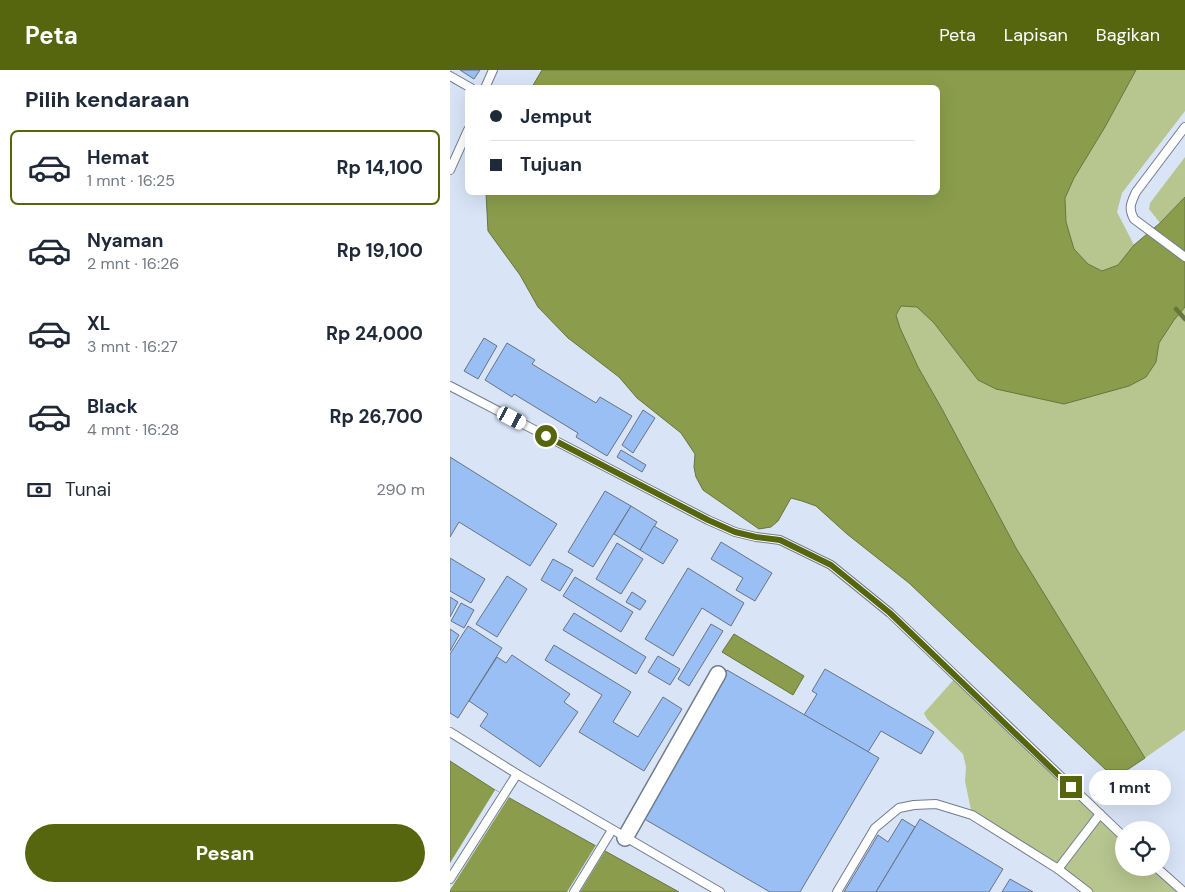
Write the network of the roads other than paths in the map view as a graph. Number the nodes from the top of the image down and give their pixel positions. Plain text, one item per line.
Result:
1 (493, 70) edge
2 (450, 76) edge
3 (466, 85) edge
4 (486, 85) edge
5 (1185, 127) edge
6 (465, 137) edge
7 (450, 170) edge
8 (1185, 257) edge
9 (450, 386) edge
10 (718, 674) dead end
11 (450, 732) edge
12 (517, 774) junction
13 (1100, 814) junction
14 (1115, 828) edge
15 (619, 834) junction
16 (1058, 869) junction
17 (1166, 876) edge
18 (450, 879) edge
19 (574, 892) edge
20 (720, 892) edge
21 (837, 892) edge
22 (1088, 892) edge
23 (1184, 892) edge

1 - 4 lane
2 - 3 lane
5 - 8 lane
6 - 7 lane
9 - 13 lane
10 - 15 street
11 - 12 lane
12 - 15 lane
12 - 18 lane
13 - 14 lane
13 - 16 lane
15 - 19 lane
15 - 20 lane
16 - 21 lane
16 - 22 lane
17 - 23 lane

